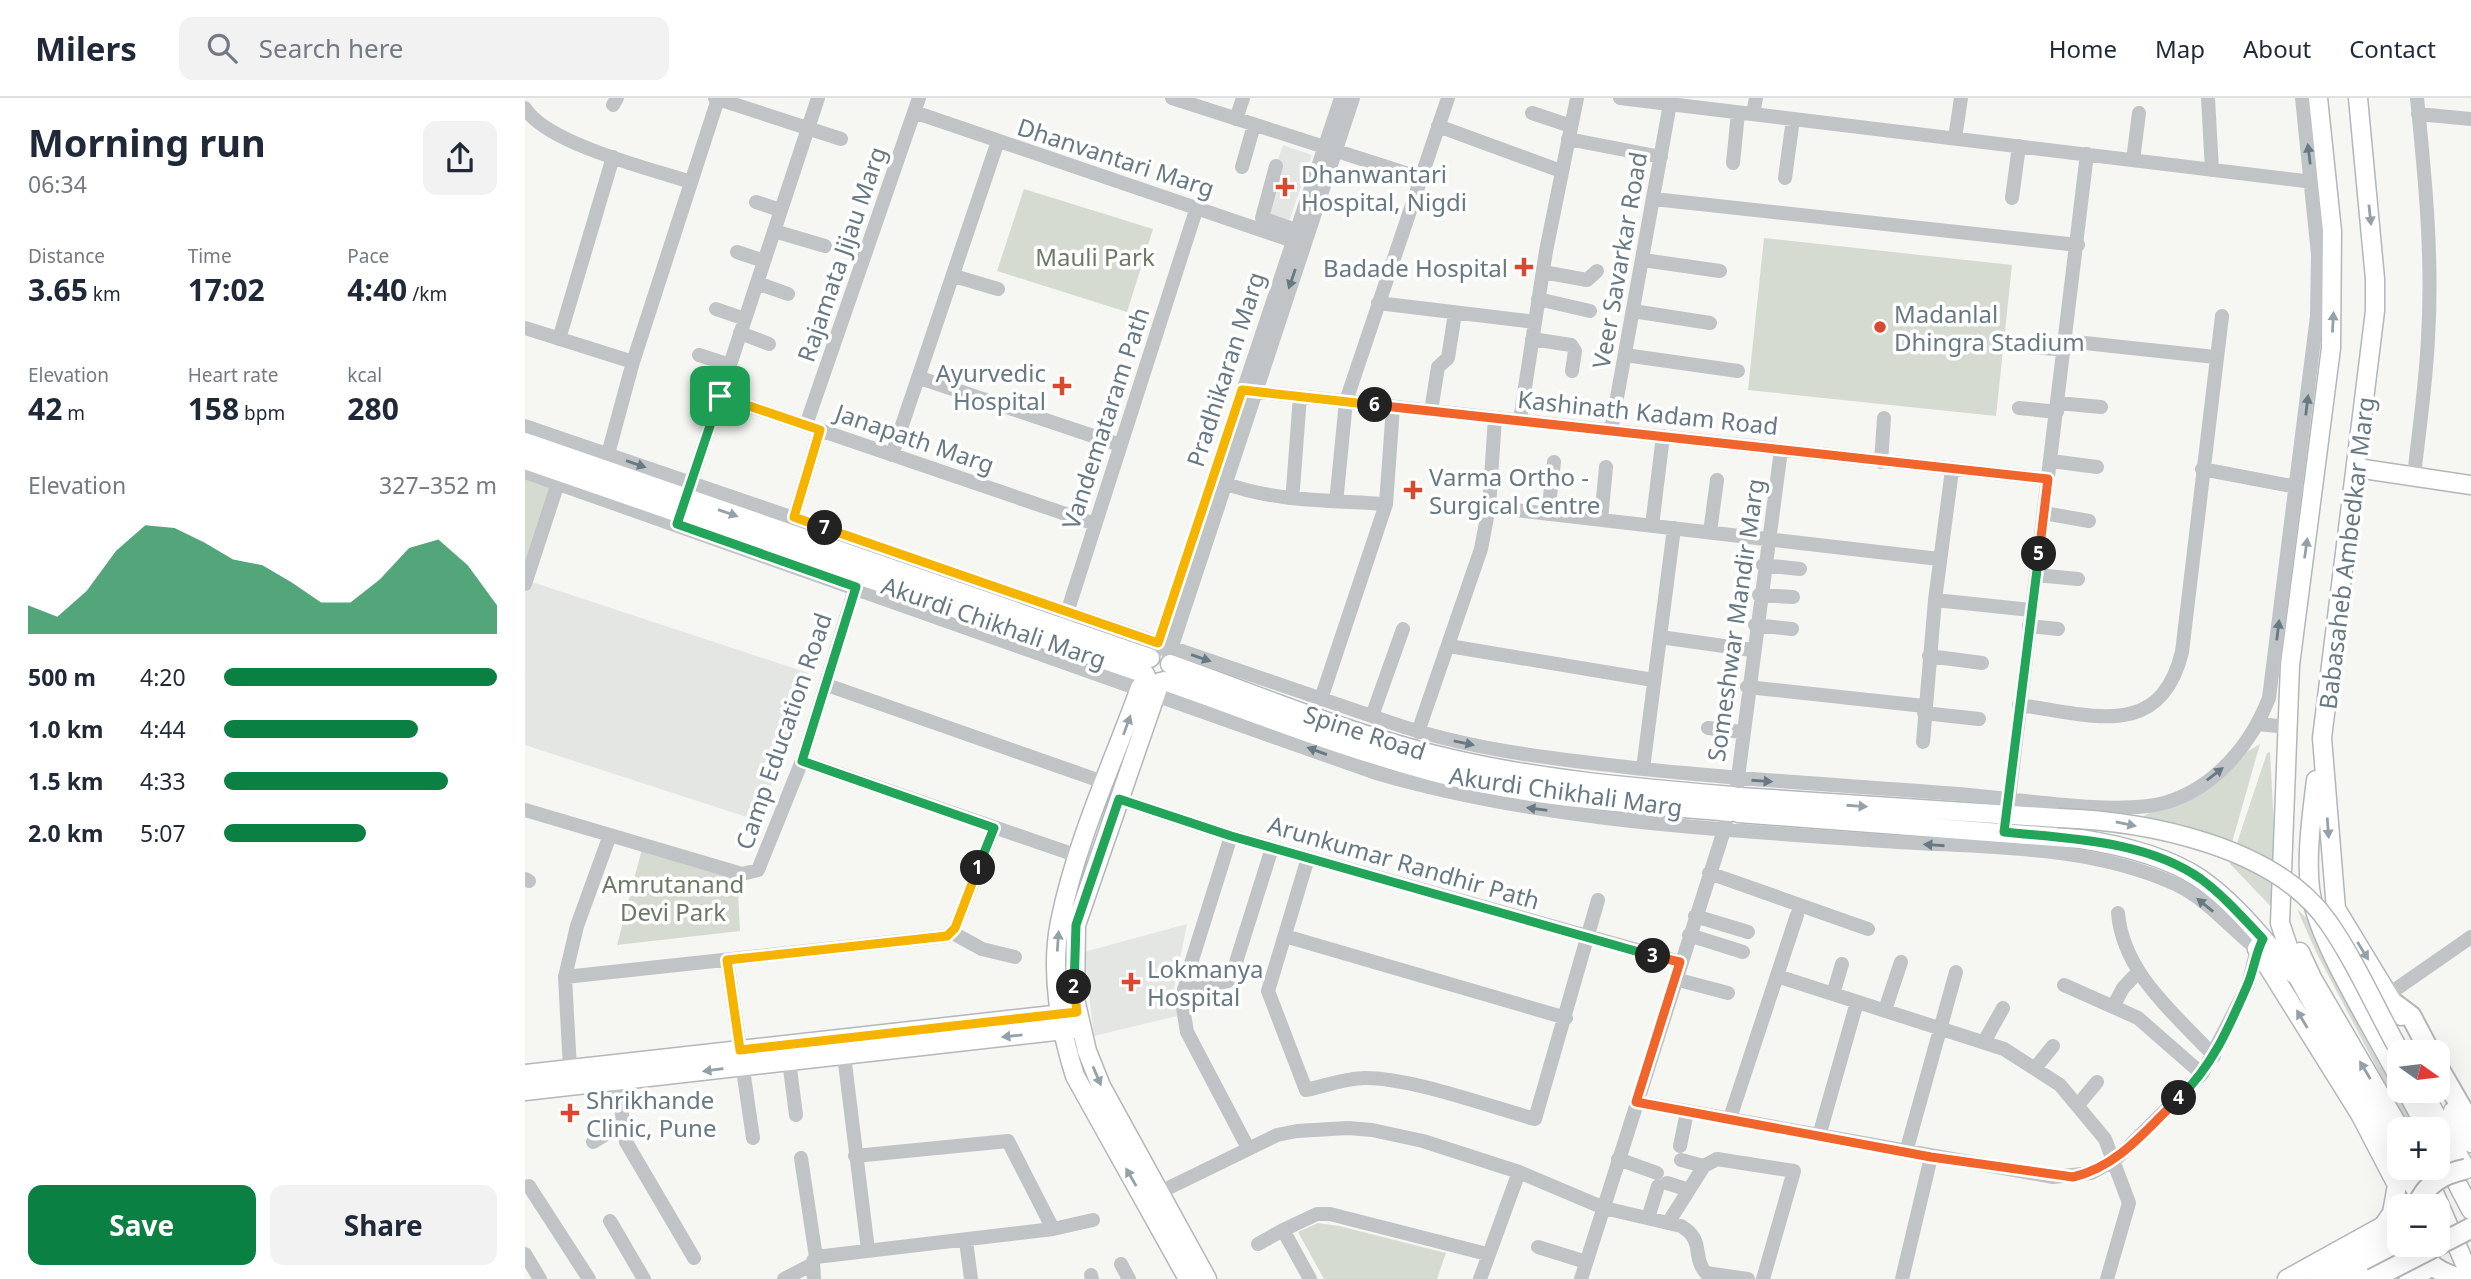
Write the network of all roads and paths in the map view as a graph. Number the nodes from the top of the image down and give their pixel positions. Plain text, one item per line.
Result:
1 (818, 98) edge
2 (1172, 98) edge
3 (1243, 98) edge
4 (1341, 98) edge
5 (1353, 98) edge
6 (1448, 98) edge
7 (1577, 98) edge
8 (1620, 98) edge
9 (1756, 98) edge
10 (1961, 98) edge
11 (2208, 98) edge
12 (2302, 98) edge
13 (2318, 98) edge
14 (2358, 98) edge
15 (2417, 98) edge
16 (724, 100) edge
17 (1670, 101) edge
18 (917, 105) edge
19 (525, 108) edge
20 (1532, 113) dead end
21 (2139, 113) dead end
22 (1746, 114) junction
23 (2418, 114) junction
24 (1236, 119) junction
25 (1793, 119) junction
26 (2471, 119) edge
27 (1254, 125) junction
28 (1439, 126) junction
29 (807, 129) junction
30 (1569, 132) junction
31 (1955, 138) junction
32 (841, 139) dead end
33 (998, 141) junction
34 (2018, 146) junction
35 (1329, 150) junction
36 (2087, 155) junction
37 (613, 157) junction
38 (1661, 157) junction
39 (2133, 160) junction
40 (1733, 163) dead end
41 (1276, 166) dead end
42 (1242, 167) dead end
43 (2212, 170) junction
44 (1562, 171) junction
45 (1420, 178) junction
46 (1785, 178) dead end
47 (691, 182) junction
48 (2320, 183) junction
49 (2012, 198) dead end
50 (1654, 199) junction
51 (756, 202) dead end
52 (1197, 207) junction
53 (780, 210) junction
54 (773, 231) junction
55 (1297, 238) junction
56 (2078, 245) junction
57 (825, 246) dead end
58 (737, 252) dead end
59 (1643, 260) junction
60 (764, 261) junction
61 (1597, 271) dead end
62 (1720, 271) dead end
63 (1543, 272) junction
64 (954, 275) junction
65 (757, 283) junction
66 (998, 289) dead end
67 (788, 294) dead end
68 (1538, 299) junction
69 (1378, 303) junction
70 (716, 309) dead end
71 (1590, 311) dead end
72 (1633, 311) junction
73 (1455, 313) junction
74 (2222, 316) dead end
75 (745, 319) junction
76 (1535, 322) junction
77 (1710, 323) dead end
78 (525, 328) edge
79 (740, 333) junction
80 (559, 339) junction
81 (1532, 339) junction
82 (769, 344) dead end
83 (2065, 346) junction
84 (2031, 347) dead end
85 (699, 355) dead end
86 (1625, 355) junction
87 (2215, 357) junction
88 (633, 362) junction
89 (730, 365) junction
90 (1571, 371) dead end
91 (1738, 371) dead end
92 (920, 378) junction
93 (1248, 391) junction
94 (720, 396) junction
95 (1300, 396) junction
96 (1346, 401) junction
97 (1393, 407) junction
98 (2057, 407) junction
99 (2101, 407) dead end
100 (2019, 408) dead end
101 (1431, 411) junction
102 (1495, 418) junction
103 (1884, 418) dead end
104 (1520, 421) junction
105 (525, 426) edge
106 (813, 428) junction
107 (1611, 431) junction
108 (1663, 436) junction
109 (525, 442) edge
110 (1120, 445) junction
111 (1781, 450) junction
112 (608, 454) junction
113 (892, 455) junction
114 (525, 460) edge
115 (2051, 461) junction
116 (1554, 462) dead end
117 (1881, 462) junction
118 (1607, 467) dead end
119 (2097, 467) dead end
120 (2357, 468) junction
121 (2203, 469) junction
122 (1952, 470) junction
123 (525, 472) edge
124 (2414, 476) junction
125 (2048, 479) junction
126 (1717, 480) dead end
127 (558, 483) junction
128 (1224, 483) junction
129 (2471, 485) edge
130 (2297, 487) junction
131 (1293, 489) dead end
132 (1337, 493) dead end
133 (1386, 504) junction
134 (683, 505) junction
135 (1489, 507) junction
136 (2044, 513) junction
137 (1548, 514) junction
138 (794, 517) junction
139 (1601, 520) junction
140 (2089, 521) dead end
141 (1095, 524) junction
142 (1652, 526) junction
143 (1674, 528) junction
144 (1710, 532) junction
145 (1767, 538) junction
146 (1939, 559) junction
147 (1763, 565) junction
148 (1800, 569) dead end
149 (2036, 575) junction
150 (2078, 579) dead end
151 (858, 581) junction
152 (525, 584) edge
153 (1759, 595) junction
154 (1793, 597) dead end
155 (1935, 600) junction
156 (2031, 610) junction
157 (1755, 625) junction
158 (2029, 626) junction
159 (1062, 627) junction
160 (1403, 629) dead end
161 (1792, 629) dead end
162 (2058, 629) dead end
163 (1660, 637) junction
164 (1449, 646) junction
165 (1752, 650) junction
166 (1929, 656) junction
167 (1982, 663) dead end
168 (1157, 669) junction
169 (1653, 680) junction
170 (827, 685) junction
171 (1747, 687) junction
172 (1321, 699) junction
173 (2019, 705) junction
174 (1924, 709) junction
175 (1372, 716) junction
176 (1979, 719) dead end
177 (2259, 724) junction
178 (2287, 727) junction
179 (1709, 728) dead end
180 (1418, 732) junction
181 (1742, 732) junction
182 (2322, 738) junction
183 (1923, 742) dead end
184 (802, 761) junction
185 (1643, 769) junction
186 (1106, 783) junction
187 (2008, 798) junction
188 (1119, 799) junction
189 (1735, 801) junction
190 (525, 810) edge
191 (994, 828) junction
192 (1723, 829) junction
193 (2005, 833) junction
194 (610, 835) junction
195 (1231, 836) junction
196 (1272, 848) junction
197 (1079, 856) junction
198 (1308, 858) junction
199 (1709, 873) junction
200 (2282, 884) junction
201 (1598, 900) dead end
202 (2118, 913) dead end
203 (1797, 915) dead end
204 (1695, 916) junction
205 (1868, 929) dead end
206 (951, 932) junction
207 (1748, 932) dead end
208 (1689, 935) junction
209 (1285, 936) junction
210 (2471, 937) edge
211 (1589, 939) junction
212 (2260, 944) junction
213 (1743, 951) dead end
214 (1015, 957) dead end
215 (727, 960) junction
216 (1680, 962) junction
217 (1901, 962) dead end
218 (1842, 964) dead end
219 (1956, 972) dead end
220 (2138, 972) junction
221 (1777, 976) junction
222 (565, 977) junction
223 (1675, 979) junction
224 (2298, 979) junction
225 (2064, 985) dead end
226 (1184, 989) junction
227 (1728, 993) dead end
228 (1833, 994) junction
229 (2392, 999) junction
230 (1857, 1002) junction
231 (2114, 1005) junction
232 (2003, 1008) dead end
233 (1885, 1010) junction
234 (1566, 1018) junction
235 (1071, 1021) junction
236 (1940, 1027) junction
237 (2393, 1040) edge
238 (2414, 1040) edge
239 (2424, 1040) edge
240 (1985, 1042) junction
241 (2053, 1046) dead end
242 (843, 1047) junction
243 (2387, 1055) edge
244 (2214, 1056) junction
245 (740, 1058) junction
246 (789, 1061) junction
247 (2036, 1067) junction
248 (570, 1069) junction
249 (616, 1072) junction
250 (525, 1074) edge
251 (2202, 1074) junction
252 (2097, 1082) dead end
253 (2450, 1088) edge
254 (525, 1091) edge
255 (1636, 1102) junction
256 (2430, 1103) edge
257 (2449, 1103) edge
258 (2078, 1105) junction
259 (1686, 1112) junction
260 (796, 1115) dead end
261 (2393, 1117) edge
262 (1730, 1118) junction
263 (623, 1124) junction
264 (2471, 1124) edge
265 (1819, 1136) junction
266 (753, 1138) dead end
267 (2387, 1139) edge
268 (593, 1142) dead end
269 (2471, 1143) edge
270 (1248, 1148) junction
271 (1906, 1152) junction
272 (855, 1156) junction
273 (1931, 1157) junction
274 (801, 1158) dead end
275 (1618, 1159) junction
276 (2115, 1160) junction
277 (1704, 1166) junction
278 (2468, 1169) edge
279 (2450, 1171) edge
280 (1519, 1172) junction
281 (2427, 1180) edge
282 (1661, 1181) junction
283 (531, 1186) edge
284 (1689, 1190) junction
285 (2425, 1194) edge
286 (1152, 1196) junction
287 (1604, 1208) junction
288 (2471, 1212) edge
289 (1648, 1218) junction
290 (1093, 1220) dead end
291 (610, 1221) dead end
292 (1668, 1223) junction
293 (2450, 1224) edge
294 (2471, 1228) edge
295 (1053, 1229) junction
296 (1283, 1230) junction
297 (2387, 1239) edge
298 (966, 1241) junction
299 (1258, 1244) dead end
300 (1538, 1247) dead end
301 (868, 1250) junction
302 (525, 1254) edge
303 (1487, 1254) junction
304 (2387, 1256) edge
305 (2433, 1257) edge
306 (694, 1258) dead end
307 (1586, 1262) junction
308 (1121, 1264) dead end
309 (815, 1267) edge
310 (2457, 1276) edge
311 (540, 1279) edge
312 (589, 1279) edge
313 (644, 1279) edge
314 (784, 1279) edge
315 (971, 1279) edge
316 (1129, 1279) edge
317 (1188, 1279) edge
318 (1207, 1279) edge
319 (1310, 1279) edge
320 (1480, 1279) edge
321 (1581, 1279) edge
322 (1748, 1279) edge
323 (1763, 1279) edge
324 (1902, 1279) edge
325 (2107, 1279) edge
326 (2287, 1279) edge
327 (2316, 1279) edge
328 (2343, 1279) edge
329 (2372, 1279) edge
330 (2409, 1279) edge

1 - 29 street
2 - 24 street
3 - 24 street
4 - 35 street, Pradhikaran Marg
5 - 35 street, Pradhikaran Marg
6 - 28 street
7 - 30 street
8 - 17 street
9 - 22 street
10 - 31 street
11 - 43 street
48 -> 12 street, Babasaheb Ambedkar Marg
13 - 48 main road, Babasaheb Ambedkar Marg
14 -> 120 main road, Babasaheb Ambedkar Marg
15 - 23 street
16 - 29 street
16 - 47 street
17 - 22 street
17 - 38 street, Veer Savarkar Road
18 - 33 street, Dhanvantari Marg
18 - 106 street, Rajamata Jijau Marg
19 - 37 street
20 - 30 street
21 - 39 street
22 - 25 street
22 - 40 street
23 - 26 street
23 - 124 street
24 - 27 street
25 - 31 street
25 - 46 street
27 - 35 street
27 - 42 street
28 - 44 street
28 - 45 street
29 - 32 street
29 - 53 street
30 - 38 street
30 - 44 street
31 - 34 street
33 - 52 street, Dhanvantari Marg
33 - 64 street
34 - 36 street
34 - 49 street
35 - 45 street
35 - 55 street, Pradhikaran Marg
36 - 39 street
36 - 56 street
37 - 47 street
37 - 80 street
38 - 50 street, Veer Savarkar Road
39 - 43 street
41 - 55 street
43 - 48 street
44 - 63 street
45 - 69 street
47 - 88 street
130 -> 48 street, Babasaheb Ambedkar Marg
178 -> 48 main road, Babasaheb Ambedkar Marg
50 - 56 street
50 - 59 street, Veer Savarkar Road
51 - 53 street
52 - 55 street, Dhanvantari Marg
52 - 110 street, Vandemataram Path
53 - 54 street
54 - 57 street
54 - 60 street
55 - 93 street, Pradhikaran Marg
56 - 83 street
58 - 60 street
59 - 62 street
59 - 72 street, Veer Savarkar Road
60 - 65 street
61 - 63 street
63 - 68 street
64 - 66 street
64 - 92 street
65 - 67 street
65 - 75 street
68 - 71 street
68 - 76 street
69 - 73 street
69 - 96 street
70 - 75 street
72 - 77 street
72 - 86 street, Veer Savarkar Road
73 - 76 street
73 - 101 street
74 - 87 street
75 - 79 street
76 - 81 street
78 - 80 street
79 - 82 street
79 - 89 street
80 - 88 street
81 - 90 street
81 - 104 street
83 - 84 street
83 - 87 street
83 - 98 street
85 - 89 street
86 - 91 street
86 - 107 street, Veer Savarkar Road
87 - 121 street
88 - 112 street
89 - 94 street
92 - 110 street
92 - 113 street
93 - 95 street, Kashinath Kadam Road
93 - 128 street, Pradhikaran Marg
93 - 168 street, Pradhikaran Marg
94 - 106 street, Janapath Marg
94 - 134 street
95 - 96 street, Kashinath Kadam Road
95 - 131 street
96 - 97 street, Kashinath Kadam Road
96 - 132 street
97 - 101 street, Kashinath Kadam Road
97 - 133 street
98 - 99 street
98 - 100 street
98 - 115 street
101 - 102 street, Kashinath Kadam Road
102 - 104 street, Kashinath Kadam Road
102 - 135 street
103 - 117 street
104 - 107 street, Kashinath Kadam Road
105 - 112 street
106 - 113 street, Janapath Marg
106 - 138 street, Rajamata Jijau Marg
107 - 108 street, Kashinath Kadam Road
108 - 111 street, Kashinath Kadam Road
108 - 142 street
109 - 134 main road, Akurdi Chikhali Marg
110 - 141 street, Vandemataram Path
111 - 117 street, Kashinath Kadam Road
111 - 145 street, Someshwar Mandir Marg
112 -> 134 street
113 - 141 street, Janapath Marg
114 - 134 main road, Akurdi Chikhali Marg
115 - 119 street
115 - 125 street
116 - 137 street
117 - 122 street, Kashinath Kadam Road
118 - 139 street
120 - 124 main road
120 - 182 main road, Babasaheb Ambedkar Marg
121 - 130 street
121 - 173 street
122 - 125 street, Kashinath Kadam Road
122 - 146 street
123 - 127 street
124 - 129 main road
125 - 136 street
126 - 144 street
127 - 134 street
127 - 152 street
128 - 133 street
128 - 168 street, Pradhikaran Marg
177 -> 130 street, Babasaheb Ambedkar Marg
133 - 172 street
134 - 138 street
134 - 151 main road, Akurdi Chikhali Marg
134 -> 159 main road, Akurdi Chikhali Marg
135 - 137 street
135 - 164 street
136 - 140 street
136 - 149 street
137 - 139 street
138 - 159 street
139 - 142 street
141 - 159 street, Vandemataram Path
142 - 143 street
143 - 144 street
143 - 163 street
144 - 145 street
145 - 146 street
145 - 147 street, Someshwar Mandir Marg
146 - 155 street
147 - 148 street
147 - 153 street, Someshwar Mandir Marg
149 - 150 street
149 - 156 street
151 - 159 main road, Akurdi Chikhali Marg
151 - 168 street
151 - 170 street, Camp Education Road
153 - 154 street
153 - 157 street, Someshwar Mandir Marg
155 - 156 street
155 - 166 street
156 - 158 street
157 - 161 street
157 - 165 street, Someshwar Mandir Marg
158 - 162 street
158 - 173 street
159 - 168 main road, Akurdi Chikhali Marg
159 - 168 street
160 - 175 street
163 - 165 street
163 - 169 street
164 - 169 street
164 - 180 street
165 - 171 street, Someshwar Mandir Marg
166 - 167 street
166 - 174 street
168 -> 172 street, Babasaheb Ambedkar Marg
186 -> 168 main road
168 - 188 main road
168 - 189 main road, Akurdi Chikhali Marg
192 -> 168 street
169 - 185 street
170 - 184 street, Camp Education Road
170 - 186 street
171 - 174 street
171 - 181 street, Someshwar Mandir Marg
172 - 175 street, Babasaheb Ambedkar Marg
173 - 187 street
174 - 176 street
174 - 183 street
175 - 180 street, Babasaheb Ambedkar Marg
177 - 178 street
187 -> 177 street, Babasaheb Ambedkar Marg
178 - 200 main road, Babasaheb Ambedkar Marg
179 - 181 street
180 -> 185 street, Babasaheb Ambedkar Marg
181 - 189 street, Someshwar Mandir Marg
182 -> 229 main road, Babasaheb Ambedkar Marg
182 - 243 main road
184 - 191 street
184 - 194 street, Camp Education Road
185 - 189 street, Babasaheb Ambedkar Marg
186 - 197 main road
189 -> 187 street, Babasaheb Ambedkar Marg
187 - 193 street
188 - 195 street, Arunkumar Randhir Path
188 - 235 main road
189 - 192 street
189 - 193 main road, Akurdi Chikhali Marg
190 - 194 street, Camp Education Road
191 - 197 street
191 - 206 street
193 -> 192 street
192 - 199 street
212 -> 193 main road, Akurdi Chikhali Marg
193 -> 237 main road, bridge
194 - 222 street
195 - 196 street, Arunkumar Randhir Path
195 - 226 street
196 - 198 street, Arunkumar Randhir Path
196 - 226 street
235 -> 197 main road
198 - 209 street
198 - 211 street, Arunkumar Randhir Path
199 - 204 street
199 - 205 street
200 - 224 main road, Babasaheb Ambedkar Marg
261 -> 200 main road
201 - 211 street
202 - 220 street
203 - 221 street
204 - 207 street
204 - 208 street
206 - 214 street
206 - 215 street
208 - 213 street
208 - 216 street
209 - 234 street
209 - 234 street
210 - 229 street
211 - 216 street, Arunkumar Randhir Path
211 - 234 street
212 - 224 main road
212 - 244 street
326 -> 212 main road, Akurdi Chikhali Marg
215 - 222 street
215 - 245 street
216 - 223 street
217 - 233 street
218 - 228 street
219 - 236 street
220 - 231 street
220 - 244 street
221 - 228 street
221 - 262 street
222 - 248 street
223 - 227 street
223 - 255 street
224 - 267 main road
225 - 231 street
226 - 270 street
228 - 230 street
229 - 238 main road, Babasaheb Ambedkar Marg
229 - 239 highway
230 - 233 street
230 - 265 street
231 - 251 street
232 - 240 street
233 - 236 street
235 - 242 main road
235 - 286 main road
236 - 240 street
236 - 271 street
240 - 247 street
241 - 247 street
242 - 245 main road
242 - 246 main road
242 - 272 street
244 - 251 street
245 - 246 main road
245 - 249 main road
245 - 266 street
246 - 260 street
247 - 258 street
248 - 249 main road
248 - 250 main road
249 - 254 main road
249 - 263 street
251 - 276 street
252 - 258 street
253 - 264 highway
255 - 259 street
255 - 275 street
256 - 278 main road
257 - 269 main road
258 - 276 street
259 - 262 street
259 - 277 street
262 - 265 street
263 - 268 street
263 - 306 street
265 - 271 street
270 - 280 street
270 - 286 street
271 - 273 street
272 - 295 street
272 - 301 street
273 - 276 street
273 - 324 street
274 - 309 street
275 - 282 street
275 - 287 street
276 - 325 street
277 - 284 street
277 - 323 street
278 - 285 highway, bridge
279 - 288 main road
280 - 287 street
280 - 303 street
281 - 310 main road
282 - 284 street
282 - 289 street
283 - 312 street
284 - 292 street
286 - 317 main road
286 - 318 main road
287 - 289 street
287 - 307 street
288 - 293 highway
289 - 292 street
290 - 295 street
291 - 313 street
292 - 322 street
294 - 329 highway, bridge
295 - 298 street
296 - 299 street
296 - 303 street
296 - 319 street
297 - 327 highway
298 - 301 street
298 - 315 street
300 - 307 street
301 - 309 street
302 - 311 street
303 - 320 street
304 - 328 highway
305 - 310 highway
307 - 321 street
308 - 316 street
309 - 314 street
310 - 330 highway

